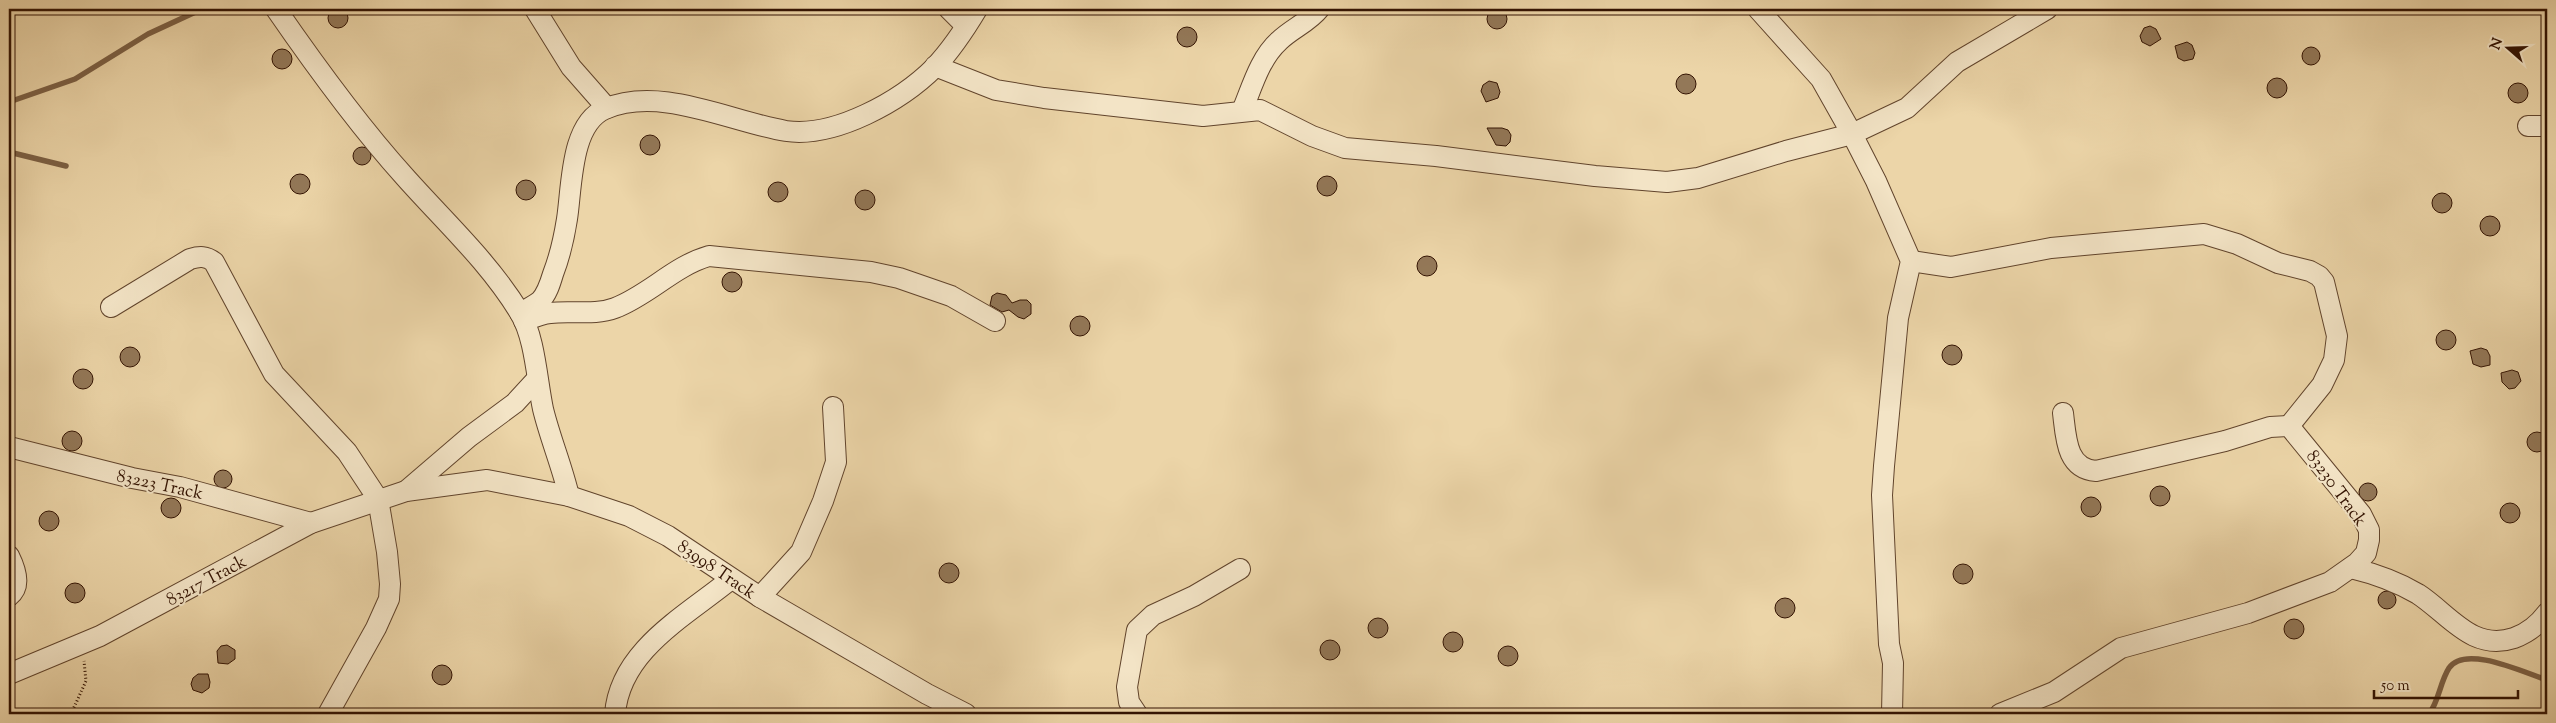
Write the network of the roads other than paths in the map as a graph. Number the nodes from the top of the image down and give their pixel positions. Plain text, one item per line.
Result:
1 (276, 9) edge
2 (535, 9) edge
3 (949, 9) edge
4 (977, 9) edge
5 (1319, 9) edge
6 (1758, 9) edge
7 (2046, 9) edge
8 (966, 26) junction
9 (935, 66) junction
10 (607, 108) junction
11 (1242, 111) junction
12 (1852, 134) junction
13 (1911, 261) junction
14 (111, 307) dead end
15 (522, 317) junction
16 (995, 321) dead end
17 (537, 379) junction
18 (833, 407) dead end
19 (2063, 413) dead end
20 (2289, 426) junction
21 (9, 447) edge
22 (406, 492) junction
23 (568, 496) junction
24 (378, 499) junction
25 (311, 523) junction
26 (9, 556) edge
27 (2351, 568) junction
28 (1240, 569) dead end
29 (732, 579) junction
30 (9, 596) edge
31 (760, 597) junction
32 (2547, 613) edge
33 (9, 674) edge
34 (328, 714) edge
35 (614, 714) edge
36 (966, 714) edge
37 (1136, 714) edge
38 (1892, 714) edge
39 (2000, 714) edge

1 - 15 street
2 - 10 street
3 - 8 street
4 - 8 street
5 - 11 street
6 - 12 street
7 - 12 street
8 - 9 street
9 - 10 street
9 - 11 street
10 - 15 street
11 - 12 street
12 - 13 street
13 - 20 street
13 - 38 street
14 - 24 street
15 - 16 street
15 - 17 street
17 - 22 street, 83217 Track
17 - 23 street
18 - 31 street
19 - 20 street
20 - 27 street, 83230 Track
21 - 25 street, 83223 Track
22 - 23 street, 83217 Track
22 - 24 street, 83217 Track
23 - 29 street, 83998 Track
24 - 25 street, 83217 Track
24 - 34 street
25 - 33 street, 83217 Track
26 - 30 street
27 - 32 street
27 - 39 street, 83230 Track
28 - 37 street
29 - 31 street, 83998 Track
29 - 35 street
31 - 36 street, 83998 Track

